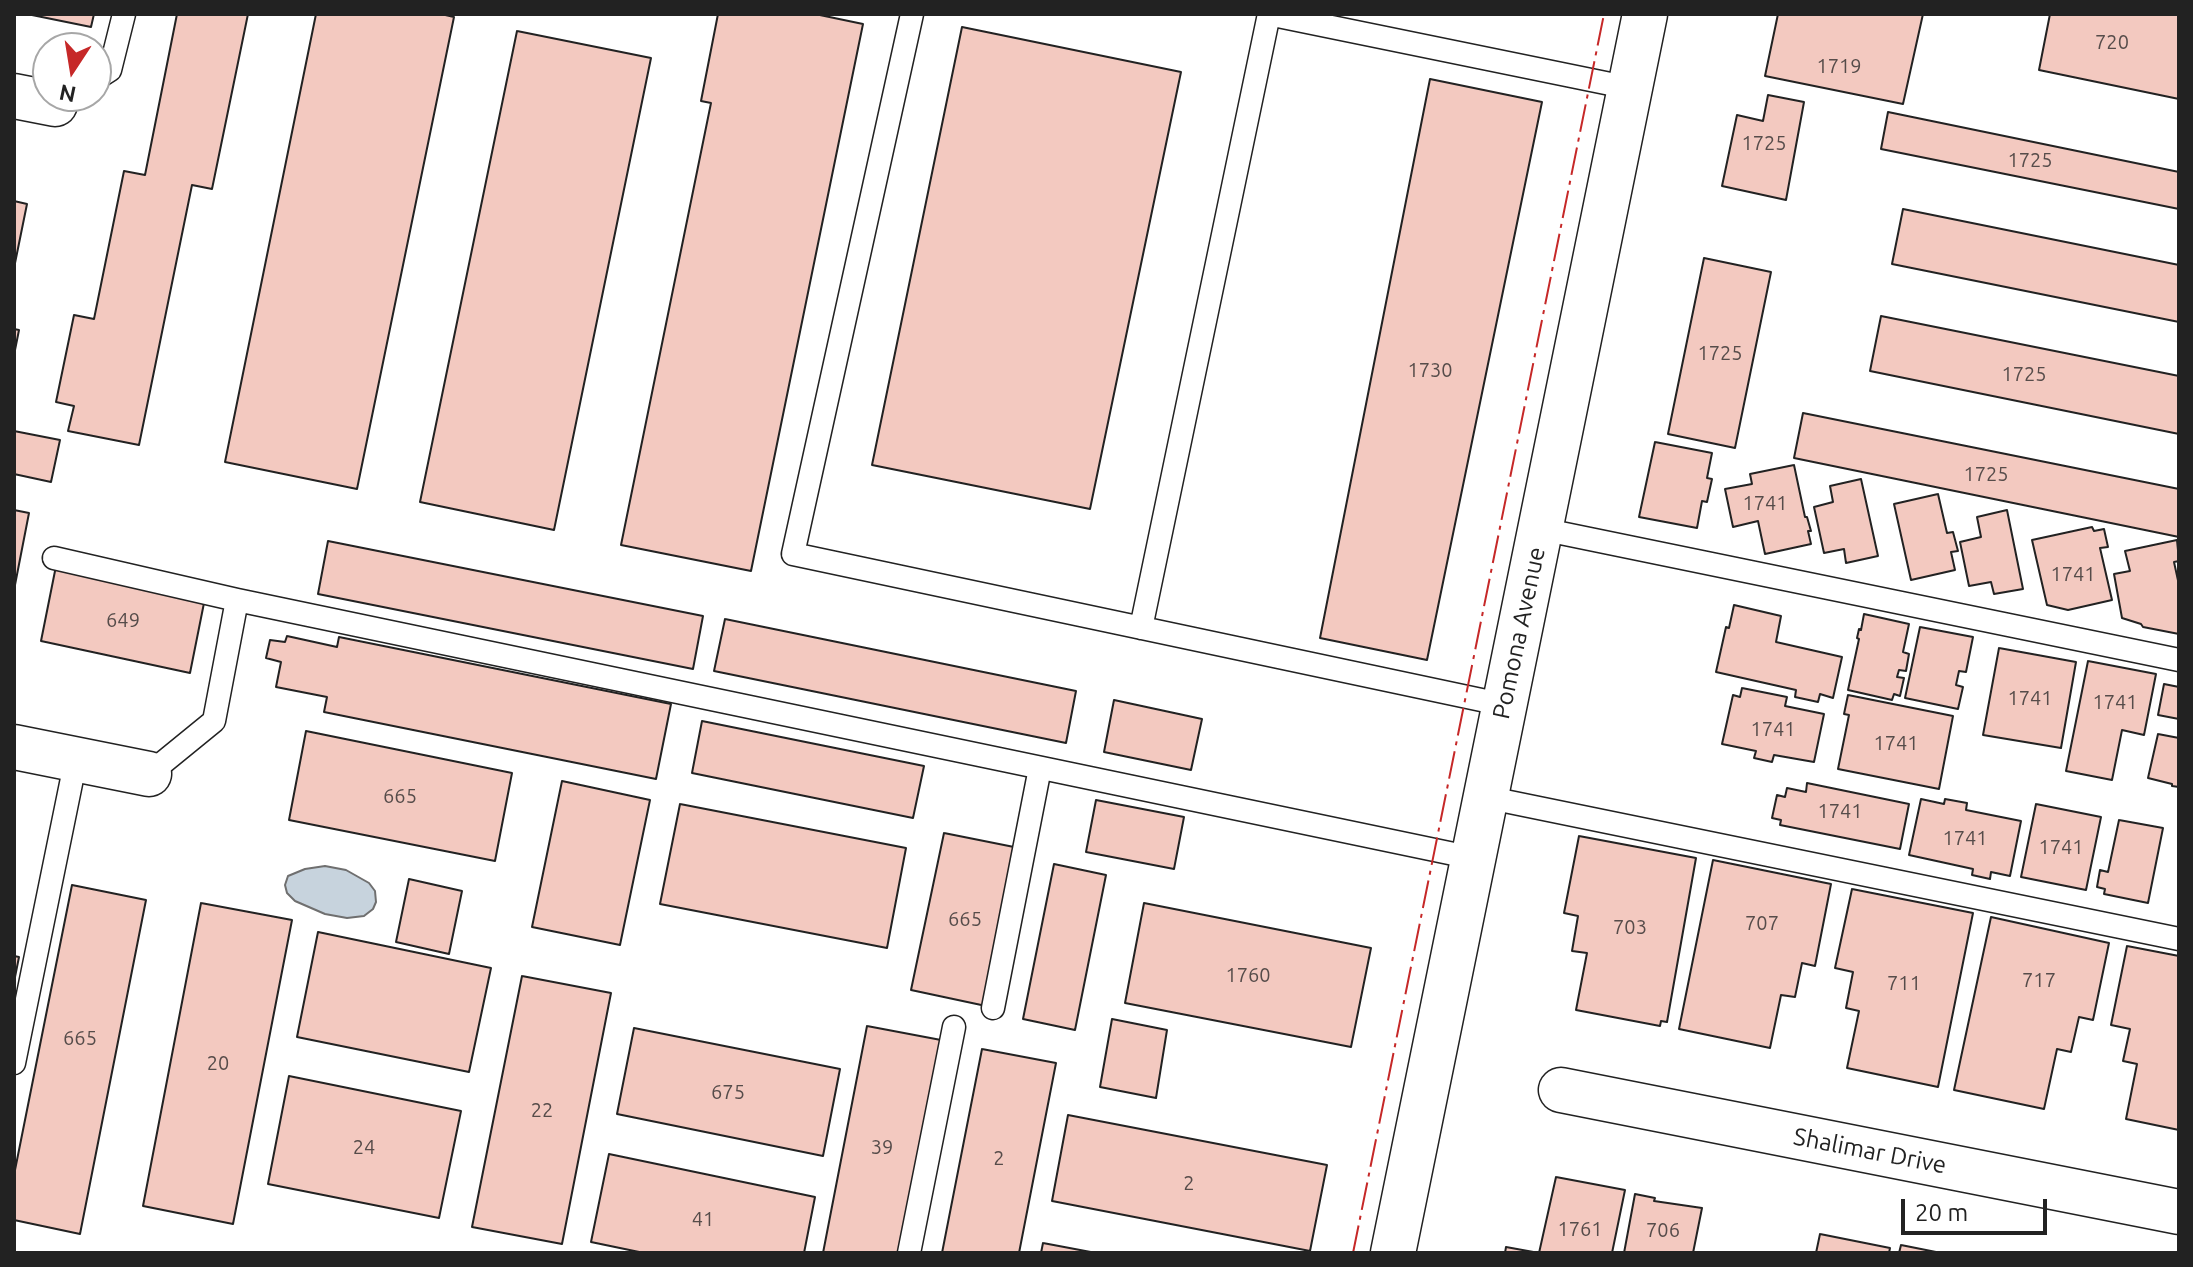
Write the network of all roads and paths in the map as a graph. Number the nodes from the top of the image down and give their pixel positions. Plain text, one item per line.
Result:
1 (124, 14) edge
2 (912, 14) edge
3 (1268, 14) edge
4 (1645, 14) edge
5 (112, 62) edge
6 (1630, 88) junction
7 (1541, 529) junction
8 (54, 558) dead end
9 (237, 600) junction
10 (1141, 628) junction
11 (2179, 660) edge
12 (1505, 705) junction
13 (14, 747) edge
14 (76, 759) junction
15 (1040, 768) junction
16 (149, 774) joint
17 (1485, 797) junction
18 (1473, 858) junction
19 (2179, 939) edge
20 (993, 1008) dead end
21 (954, 1027) dead end
22 (14, 1063) edge
23 (1561, 1090) dead end
24 (2179, 1212) edge
25 (909, 1253) edge
26 (1393, 1253) edge

1 - 5 lane
2 - 10 lane
3 - 6 lane
3 - 10 lane
4 - 6 street, Pomona Avenue
6 - 7 street, Pomona Avenue
7 - 11 lane
7 - 12 street, Pomona Avenue
8 - 9 lane
9 - 15 lane
9 - 16 lane
10 - 12 lane
12 - 17 street, Pomona Avenue
13 - 14 street
14 - 16 street
14 - 22 lane
15 - 18 lane
15 - 20 lane
17 - 18 street, Pomona Avenue
17 - 19 lane
18 - 26 street, Pomona Avenue
21 - 25 lane
23 - 24 street, Shalimar Drive

